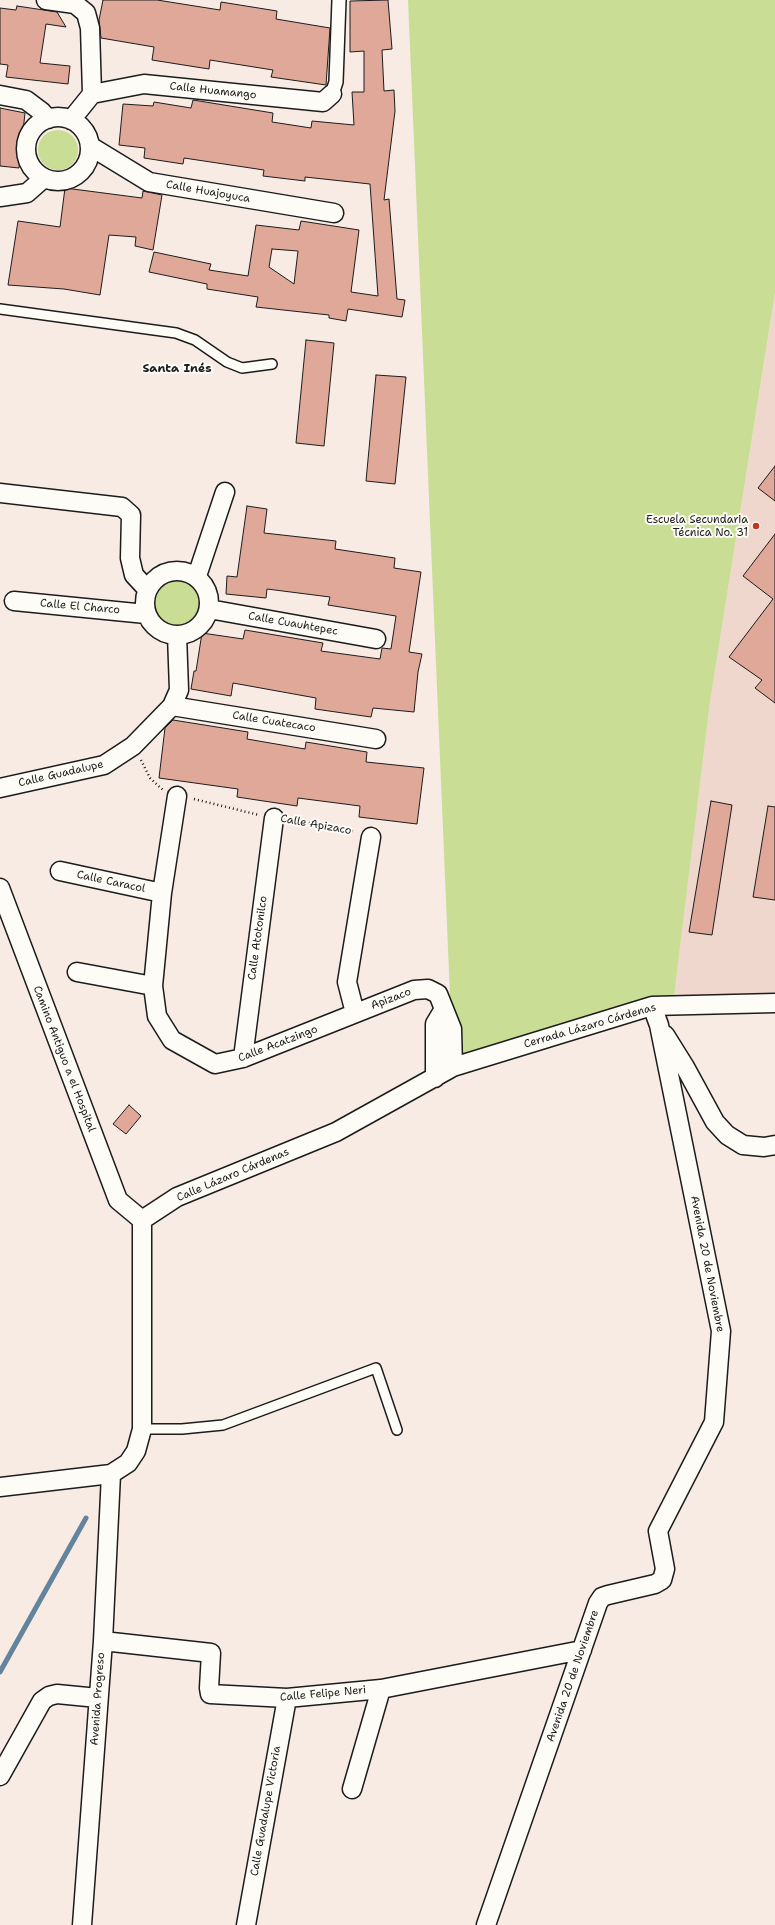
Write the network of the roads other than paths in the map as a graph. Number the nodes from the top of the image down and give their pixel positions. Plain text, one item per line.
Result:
1 (46, 0) edge
2 (339, 0) edge
3 (92, 94) junction
4 (332, 94) joint
5 (0, 95) edge
6 (48, 119) junction
7 (72, 120) junction
8 (90, 146) junction
9 (44, 178) junction
10 (0, 196) edge
11 (334, 213) dead end
12 (0, 309) edge
13 (272, 364) dead end
14 (0, 492) edge
15 (225, 492) dead end
16 (197, 576) junction
17 (147, 589) junction
18 (14, 601) dead end
19 (209, 608) junction
20 (146, 614) junction
21 (177, 635) junction
22 (376, 639) dead end
23 (172, 706) junction
24 (376, 739) dead end
25 (0, 788) edge
26 (177, 796) road end
27 (274, 818) road end
28 (371, 837) road end
29 (60, 871) dead end
30 (0, 888) edge
31 (162, 893) junction
32 (77, 972) dead end
33 (153, 986) junction
34 (775, 1003) edge
35 (652, 1006) junction
36 (444, 1009) junction
37 (355, 1013) junction
38 (659, 1026) junction
39 (243, 1058) junction
40 (453, 1068) junction
41 (435, 1078) junction
42 (775, 1145) edge
43 (142, 1220) junction
44 (142, 1429) junction
45 (397, 1430) dead end
46 (111, 1474) junction
47 (0, 1487) edge
48 (103, 1641) junction
49 (582, 1650) junction
50 (381, 1689) junction
51 (98, 1698) junction
52 (286, 1698) junction
53 (0, 1776) edge
54 (352, 1790) dead end
55 (82, 1925) edge
56 (246, 1925) edge
57 (486, 1925) edge

1 - 3 street
2 - 4 street
3 - 4 street, Calle Huamango
3 - 7 street
5 - 6 street
6 - 7 street
6 - 9 street
7 - 8 street
8 - 9 street
8 - 11 street, Calle Huajoyuca
9 - 10 street
12 - 13 lane
14 - 17 street
15 - 16 street
16 - 17 street
16 - 19 street
17 - 20 street
18 - 20 street, Calle El Charco
19 - 21 street
19 - 22 street, Calle Cuauhtepec
20 - 21 street
21 - 23 street, Calle Guadalupe
23 - 24 street, Calle Cuatecaco
23 - 25 street, Calle Guadalupe
26 - 31 street
27 - 39 street, Calle Atotonilco
28 - 37 street
29 - 31 street, Calle Caracol
30 - 43 street, Camino Antiguo a el Hospital
31 - 33 street
32 - 33 street
33 - 39 street, Calle Acatzingo
34 - 35 street, Cerrada Lázaro Cárdenas
35 - 38 street, Avenida 20 de Noviembre
35 - 40 street, Cerrada Lázaro Cárdenas
36 - 37 street, Apizaco
36 - 40 street
36 - 41 street
37 - 39 street, Calle Acatzingo
38 - 42 street
38 - 49 street, Avenida 20 de Noviembre
40 - 41 street, Cerrada Lázaro Cárdenas
41 - 43 street, Calle Lázaro Cárdenas
43 - 44 street
44 - 45 lane
44 - 46 street
46 - 47 street
46 - 48 street, Avenida Progreso
48 - 51 street, Avenida Progreso
48 - 52 street, Calle Felipe Neri
49 - 50 street, Calle Felipe Neri
49 - 57 street, Avenida 20 de Noviembre
50 - 52 street, Calle Felipe Neri
50 - 54 street
51 - 53 street
51 - 55 street, Avenida Progreso
52 - 56 street, Calle Guadalupe Victoria

